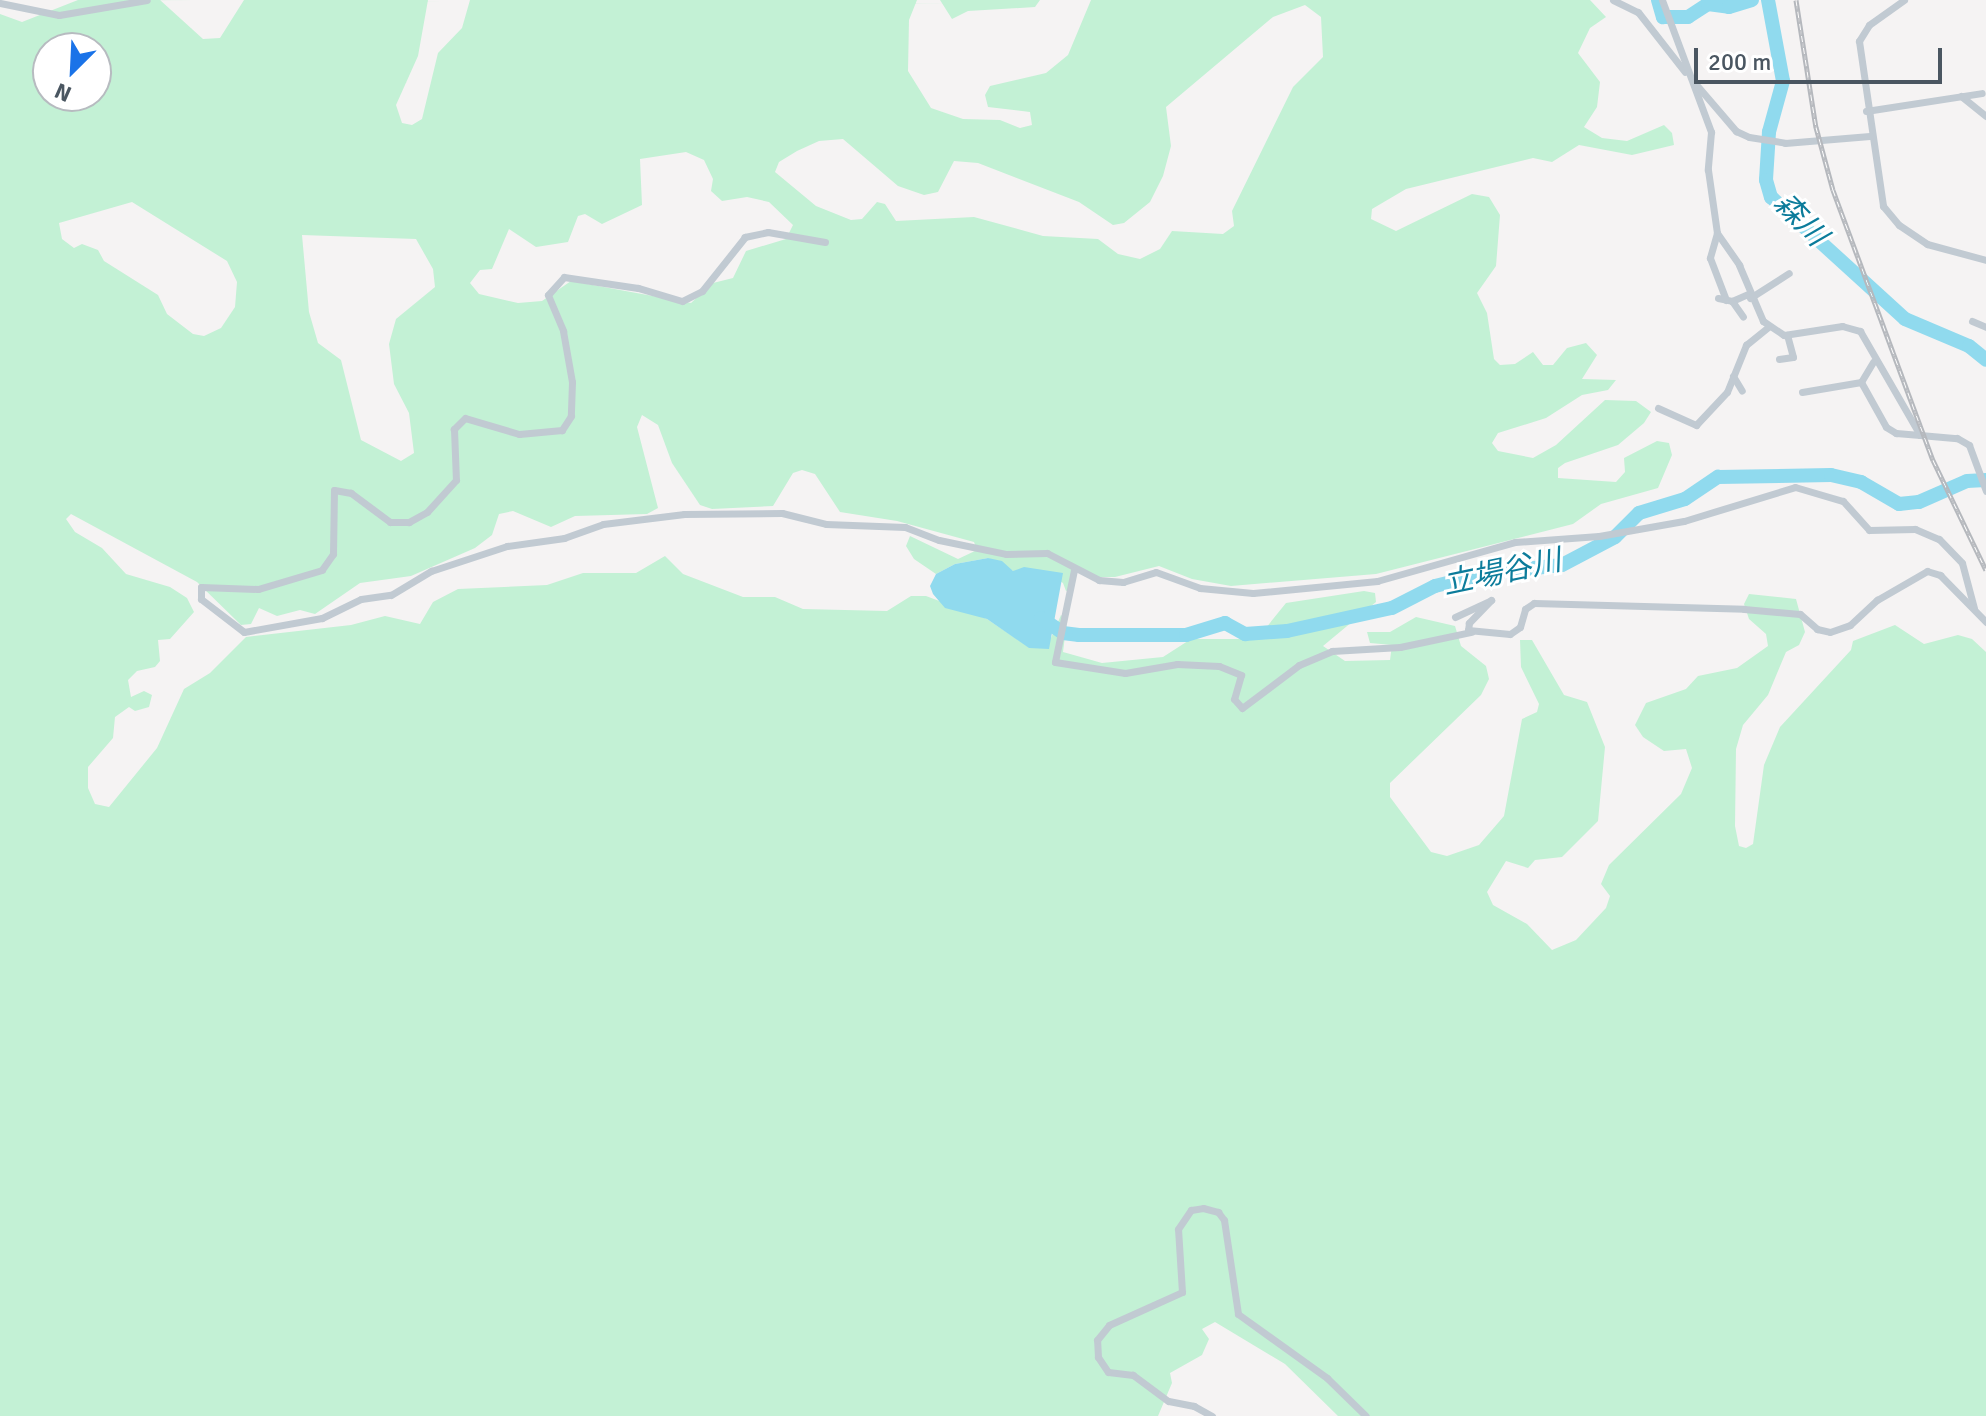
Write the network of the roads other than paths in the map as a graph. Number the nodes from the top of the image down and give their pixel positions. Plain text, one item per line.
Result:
1 (147, 0) edge
2 (1613, 0) edge
3 (1662, 0) edge
4 (1904, 0) edge
5 (0, 3) edge
6 (1690, 78) junction
7 (1982, 93) dead end
8 (1961, 96) junction
9 (1866, 111) junction
10 (1986, 116) edge
11 (1870, 136) junction
12 (1717, 233) junction
13 (825, 242) dead end
14 (1986, 260) edge
15 (1789, 273) dead end
16 (1749, 296) junction
17 (1726, 300) junction
18 (1743, 317) dead end
19 (1972, 321) dead end
20 (1768, 327) junction
21 (1986, 327) edge
22 (1787, 335) junction
23 (1779, 359) dead end
24 (1873, 362) junction
25 (1733, 376) junction
26 (1861, 382) junction
27 (1742, 391) dead end
28 (1802, 392) dead end
29 (1658, 408) dead end
30 (1920, 435) junction
31 (1986, 491) edge
32 (1074, 570) junction
33 (1974, 608) junction
34 (1455, 617) dead end
35 (1986, 622) edge
36 (1471, 632) junction
37 (1212, 1416) edge
38 (1366, 1416) edge

1 - 5 street
2 - 6 street
3 - 6 street
4 - 9 street
6 - 11 street
6 - 12 street
7 - 8 street
8 - 9 street
8 - 10 street
9 - 11 street
11 - 14 street
12 - 16 street
12 - 17 street
13 - 32 street
15 - 16 street
16 - 17 street
16 - 20 street
17 - 18 street
19 - 21 street
20 - 22 street
20 - 25 street
22 - 23 street
22 - 24 street
24 - 26 street
24 - 30 street
25 - 27 street
25 - 29 street
26 - 28 street
26 - 30 street
30 - 31 street
32 - 33 street
32 - 36 street
33 - 35 street
33 - 36 street
34 - 36 street
37 - 38 street

